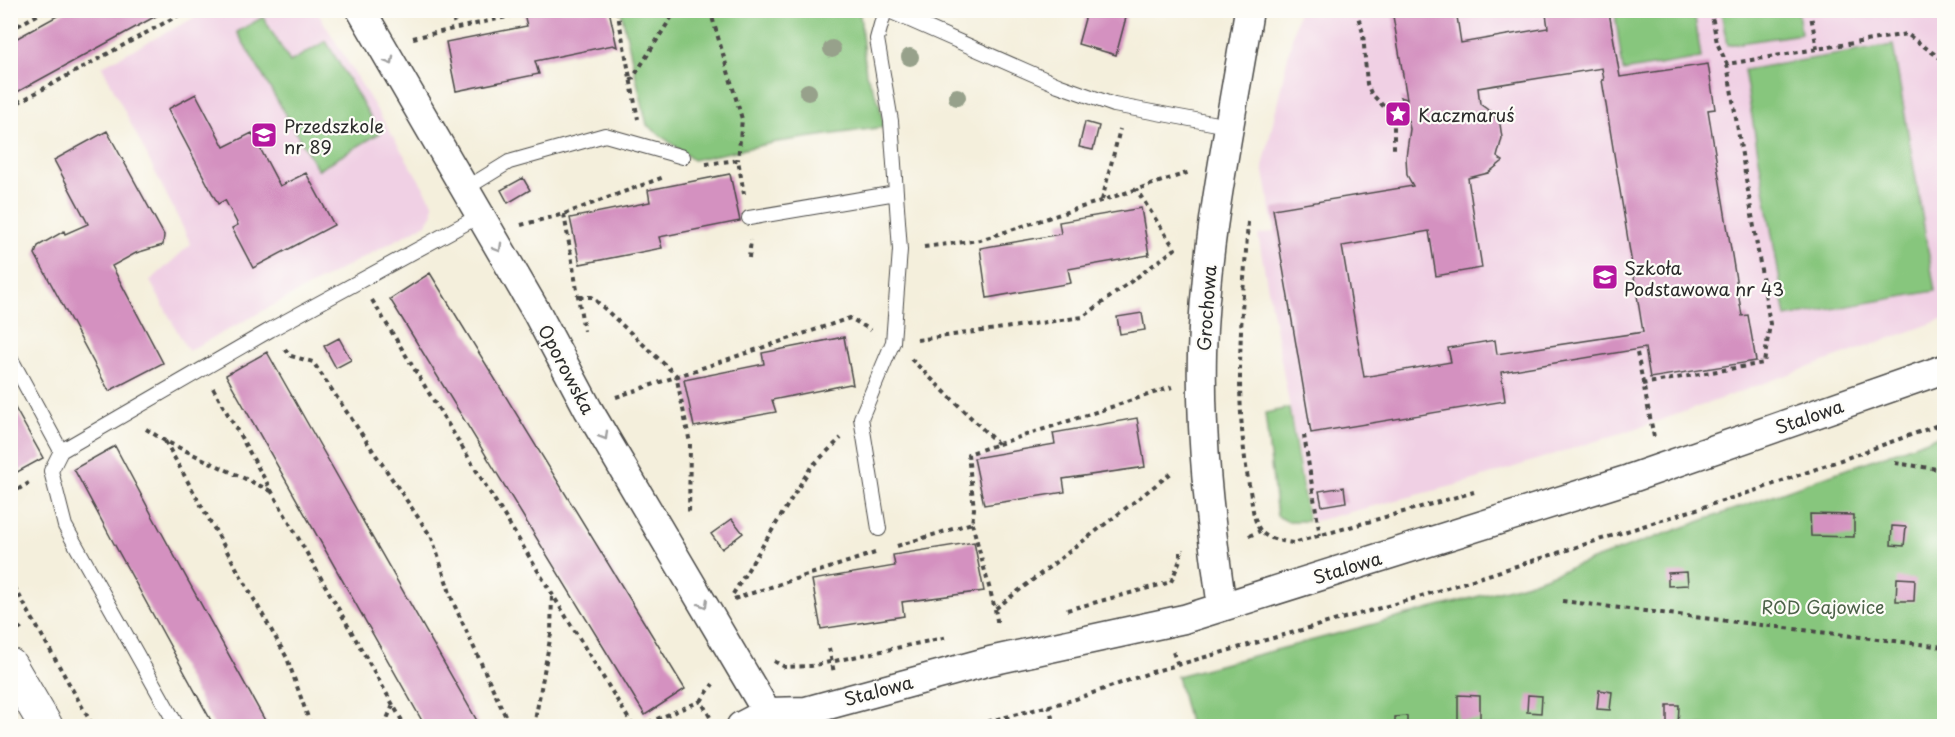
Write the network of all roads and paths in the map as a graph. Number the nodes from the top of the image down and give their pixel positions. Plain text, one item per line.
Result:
1 (46, 10) edge
2 (188, 10) edge
3 (361, 10) edge
4 (450, 10) edge
5 (519, 10) edge
6 (617, 10) edge
7 (676, 10) edge
8 (710, 10) edge
9 (886, 10) edge
10 (1249, 10) edge
11 (1356, 10) edge
12 (1711, 10) edge
13 (1810, 10) edge
14 (456, 27) junction
15 (10, 30) edge
16 (411, 38) dead end
17 (1816, 49) junction
18 (1944, 61) edge
19 (1727, 64) junction
20 (631, 82) junction
21 (10, 107) edge
22 (1125, 108) junction
23 (1228, 126) junction
24 (644, 146) junction
25 (1394, 151) dead end
26 (683, 157) dead end
27 (738, 160) dead end
28 (1191, 172) dead end
29 (675, 173) dead end
30 (465, 189) junction
31 (1136, 189) junction
32 (896, 193) junction
33 (1102, 200) junction
34 (1249, 211) dead end
35 (564, 214) junction
36 (479, 216) junction
37 (749, 218) dead end
38 (519, 225) dead end
39 (900, 250) junction
40 (367, 292) dead end
41 (579, 297) junction
42 (270, 330) junction
43 (585, 337) dead end
44 (893, 342) junction
45 (1637, 352) dead end
46 (10, 357) edge
47 (202, 369) junction
48 (1944, 369) edge
49 (676, 375) junction
50 (1642, 384) junction
51 (1176, 386) dead end
52 (611, 399) dead end
53 (122, 416) junction
54 (861, 418) junction
55 (1944, 423) edge
56 (1665, 433) dead end
57 (1304, 435) dead end
58 (1654, 437) junction
59 (1644, 440) dead end
60 (165, 441) junction
61 (998, 444) junction
62 (61, 451) junction
63 (1895, 464) dead end
64 (1179, 466) dead end
65 (1944, 470) edge
66 (271, 491) junction
67 (1476, 491) dead end
68 (688, 523) dead end
69 (972, 523) junction
70 (879, 529) dead end
71 (1260, 531) junction
72 (1249, 536) dead end
73 (1320, 536) junction
74 (1188, 550) dead end
75 (10, 579) edge
76 (552, 594) junction
77 (1562, 600) dead end
78 (1222, 607) junction
79 (994, 609) junction
80 (1064, 610) dead end
81 (1007, 624) dead end
82 (998, 626) junction
83 (986, 628) dead end
84 (952, 636) dead end
85 (1944, 647) edge
86 (829, 648) dead end
87 (768, 657) dead end
88 (832, 662) junction
89 (10, 665) edge
90 (835, 676) dead end
91 (701, 701) dead end
92 (393, 704) junction
93 (1049, 705) junction
94 (772, 719) edge
95 (45, 726) edge
96 (93, 726) edge
97 (177, 726) edge
98 (310, 726) edge
99 (384, 726) edge
100 (405, 726) edge
101 (510, 726) edge
102 (534, 726) edge
103 (633, 726) edge
104 (640, 726) edge
105 (741, 726) edge
106 (970, 726) edge
107 (1054, 726) edge

1 - 15 path
2 - 21 path
3 -> 30 street, Oporowska
4 - 14 path
5 - 14 path
6 - 20 path
7 - 20 path
8 - 27 path
9 - 22 lane
9 - 32 lane
10 - 23 street, Grochowa
11 - 25 path
12 - 19 path
13 - 17 path
14 - 16 path
17 - 18 path
17 - 19 path
19 - 50 path
20 - 24 path
22 - 23 lane
22 - 33 path
23 - 78 street, Grochowa
24 - 26 lane
24 - 30 lane
28 - 31 path
29 - 35 path
30 - 36 street, Oporowska
31 - 33 path
31 - 44 path
32 - 37 lane
32 - 39 lane
33 - 39 path
34 - 71 path
35 - 38 path
35 - 41 path
36 - 42 lane
36 -> 94 street, Oporowska
39 - 44 lane
40 - 76 path
41 - 43 path
41 - 49 path
42 - 47 lane
42 - 101 path
44 - 49 path
44 - 54 lane
44 - 61 path
45 - 50 path
46 - 62 lane
47 - 53 lane
47 - 66 path
48 - 78 street, Stalowa
49 - 52 path
49 - 68 path
50 - 58 path
51 - 61 path
53 - 60 path
53 - 62 lane
54 - 69 path
54 - 70 lane
55 - 93 path
56 - 58 path
57 - 73 path
58 - 59 path
60 - 66 path
60 - 98 path
61 - 69 path
62 - 97 lane
63 - 65 path
64 - 79 path
66 - 92 path
67 - 73 path
69 - 79 path
71 - 72 path
71 - 73 path
74 - 80 path
75 - 96 path
76 - 102 path
76 - 103 path
77 - 85 path
78 - 94 street, Stalowa
79 - 82 path
81 - 82 path
82 - 83 path
84 - 88 path
86 - 88 path
87 - 88 path
88 - 90 path
89 - 95 main road
91 - 104 path
92 - 99 path
92 - 100 path
93 - 106 path
93 - 107 path
94 - 105 street, Stalowa

